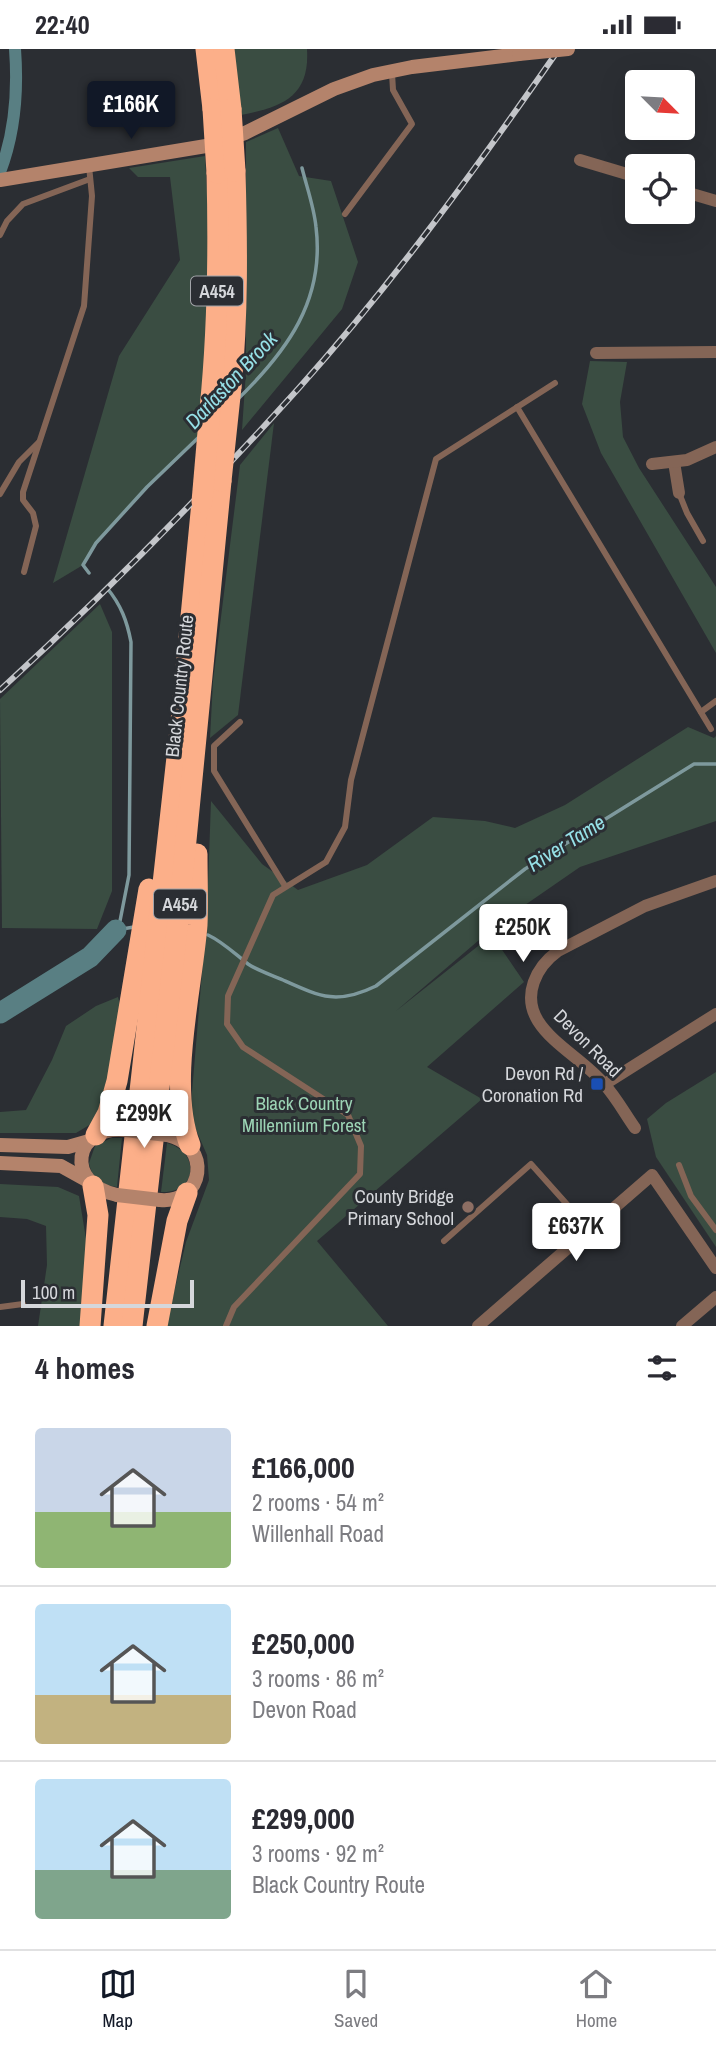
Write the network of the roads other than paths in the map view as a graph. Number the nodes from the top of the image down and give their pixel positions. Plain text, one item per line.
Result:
1 (206, 49) edge
2 (224, 49) edge
3 (568, 49) edge
4 (392, 71) junction
5 (222, 109) junction
6 (580, 160) dead end
7 (90, 172) junction
8 (226, 172) junction
9 (625, 173) edge
10 (0, 180) edge
11 (695, 195) edge
12 (716, 201) edge
13 (345, 214) dead end
14 (0, 235) edge
15 (716, 352) edge
16 (596, 353) dead end
17 (555, 383) dead end
18 (517, 407) junction
19 (40, 442) junction
20 (716, 447) edge
21 (674, 462) junction
22 (652, 464) dead end
23 (679, 493) joint
24 (0, 495) edge
25 (704, 541) dead end
26 (24, 572) dead end
27 (716, 701) edge
28 (701, 712) junction
29 (198, 719) junction
30 (240, 722) dead end
31 (711, 729) dead end
32 (176, 767) junction
33 (716, 881) edge
34 (285, 886) junction
35 (716, 1014) edge
36 (605, 1084) junction
37 (635, 1128) dead end
38 (93, 1138) junction
39 (0, 1145) edge
40 (190, 1145) junction
41 (0, 1163) edge
42 (679, 1165) dead end
43 (91, 1184) junction
44 (187, 1193) junction
45 (589, 1229) junction
46 (716, 1230) edge
47 (444, 1241) dead end
48 (716, 1268) edge
49 (716, 1297) edge
50 (23, 1304) dead end
51 (0, 1307) edge
52 (90, 1326) edge
53 (114, 1326) edge
54 (132, 1326) edge
55 (157, 1326) edge
56 (226, 1326) edge
57 (478, 1326) edge
58 (682, 1326) edge

1 - 5 highway, Black Country Route / A454
2 - 5 highway, Black Country Route / A454
3 - 4 street, bridge
4 - 7 street
4 - 13 lane
5 - 8 highway, Black Country Route / A454, bridge
6 - 9 street
7 - 10 street
7 - 14 lane
7 - 19 lane
8 - 29 highway, Black Country Route / A454, bridge
8 - 32 highway, Black Country Route / A454, bridge
11 - 12 street
15 - 16 street
17 - 18 lane
18 - 28 lane
18 - 34 lane
19 - 24 lane
19 - 26 lane
20 - 21 street
21 - 22 street
21 - 23 street
23 - 25 lane
27 - 28 lane
28 - 31 lane
29 - 40 highway
29 - 54 highway, Black Country Route / A454
30 - 34 lane
32 - 38 highway
32 - 53 highway, Black Country Route / A454
33 - 36 street, Devon Road
34 - 56 lane
35 - 36 street
36 - 37 street, Devon Road
38 - 39 street
38 - 40 street, bridge
38 - 43 street
40 - 44 street
41 - 43 street
42 - 46 lane
43 - 44 street, bridge
43 - 52 highway
44 - 55 highway
45 - 47 lane
45 - 48 street
45 - 57 street
49 - 58 street
50 - 51 lane

